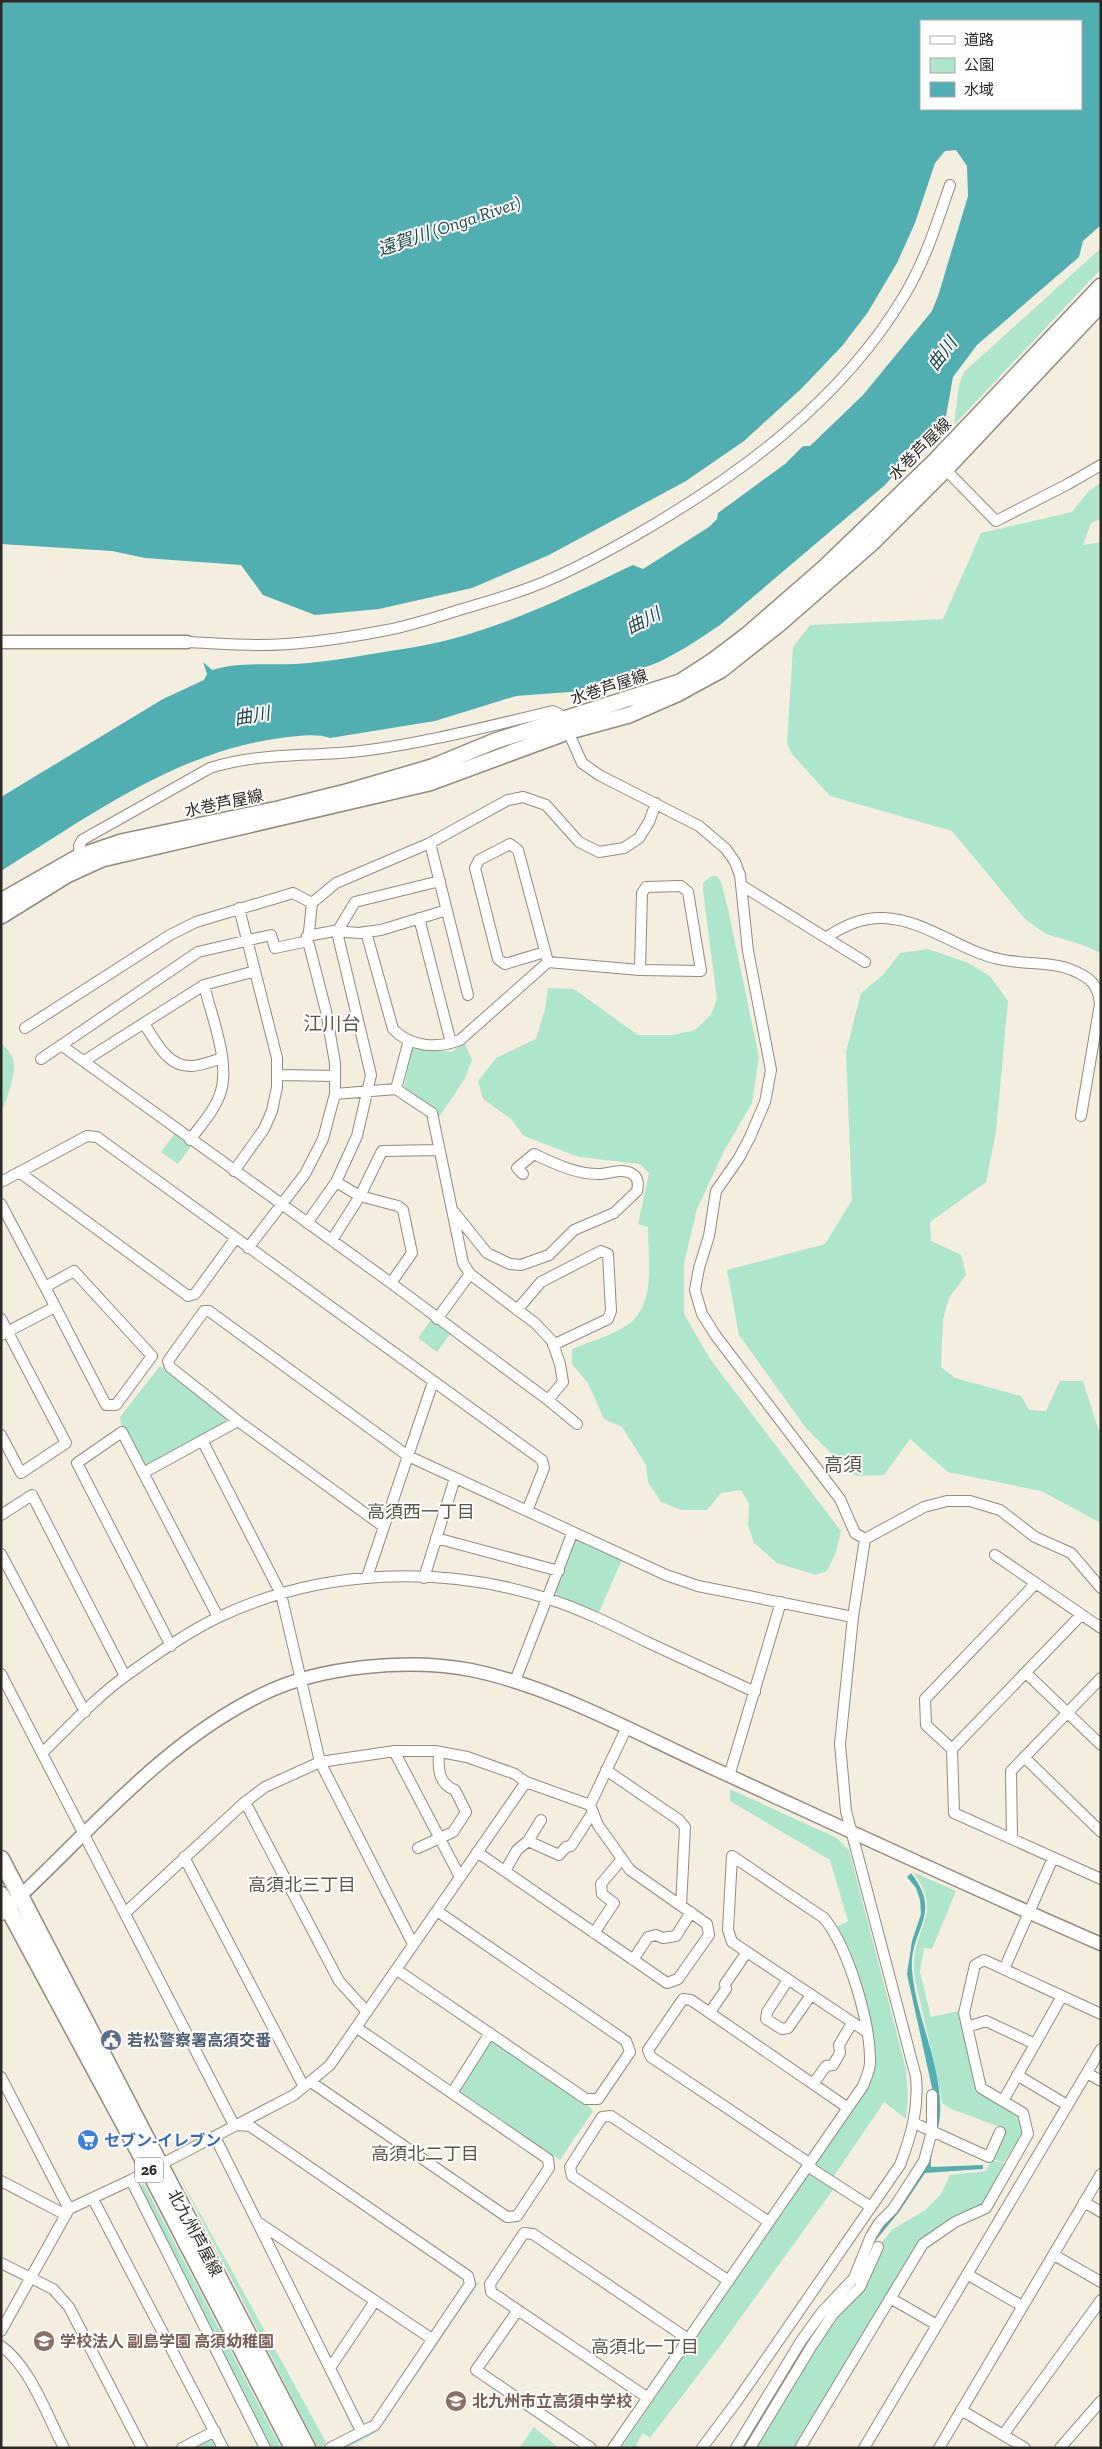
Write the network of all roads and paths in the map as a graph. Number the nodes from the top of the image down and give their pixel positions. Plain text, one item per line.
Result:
1 (950, 185) dead end
2 (1101, 286) edge
3 (1101, 304) edge
4 (1029, 371) junction
5 (940, 465) junction
6 (1101, 465) edge
7 (1, 642) edge
8 (187, 642) joint
9 (566, 726) junction
10 (656, 803) junction
11 (430, 843) junction
12 (80, 856) junction
13 (440, 881) junction
14 (741, 885) junction
15 (1, 901) edge
16 (312, 903) junction
17 (239, 908) junction
18 (447, 910) junction
19 (1, 916) edge
20 (419, 918) junction
21 (337, 932) junction
22 (366, 932) junction
23 (308, 938) junction
24 (827, 938) junction
25 (247, 940) junction
26 (546, 957) junction
27 (865, 962) dead end
28 (640, 970) junction
29 (255, 971) junction
30 (204, 985) junction
31 (468, 995) dead end
32 (144, 1024) junction
33 (25, 1028) dead end
34 (409, 1040) junction
35 (451, 1043) junction
36 (61, 1045) junction
37 (222, 1058) junction
38 (41, 1059) dead end
39 (84, 1061) junction
40 (277, 1075) junction
41 (335, 1076) junction
42 (396, 1089) junction
43 (368, 1091) junction
44 (335, 1094) junction
45 (1080, 1116) dead end
46 (190, 1140) junction
47 (439, 1150) junction
48 (234, 1170) junction
49 (19, 1172) junction
50 (523, 1174) dead end
51 (1, 1182) edge
52 (336, 1182) junction
53 (360, 1196) junction
54 (1, 1204) edge
55 (282, 1206) junction
56 (453, 1211) junction
57 (307, 1223) junction
58 (235, 1238) junction
59 (332, 1240) junction
60 (248, 1248) junction
61 (470, 1274) junction
62 (390, 1283) junction
63 (45, 1287) junction
64 (55, 1307) junction
65 (517, 1310) junction
66 (1, 1318) edge
67 (437, 1319) junction
68 (5, 1334) edge
69 (553, 1345) junction
70 (433, 1382) junction
71 (548, 1400) junction
72 (238, 1421) junction
73 (577, 1424) dead end
74 (1, 1435) edge
75 (203, 1442) junction
76 (408, 1456) junction
77 (143, 1473) junction
78 (455, 1478) junction
79 (527, 1511) junction
80 (1, 1515) edge
81 (384, 1527) junction
82 (572, 1534) junction
83 (436, 1538) junction
84 (865, 1539) junction
85 (1, 1554) edge
86 (996, 1555) dead end
87 (558, 1571) junction
88 (367, 1577) junction
89 (424, 1578) junction
90 (1036, 1583) junction
91 (1101, 1588) edge
92 (281, 1594) junction
93 (548, 1599) junction
94 (781, 1602) junction
95 (1082, 1615) junction
96 (218, 1617) junction
97 (853, 1617) junction
98 (1101, 1628) edge
99 (171, 1646) junction
100 (1026, 1673) junction
101 (1, 1674) edge
102 (126, 1676) junction
103 (1101, 1678) edge
104 (302, 1680) junction
105 (515, 1681) junction
106 (754, 1692) junction
107 (85, 1712) junction
108 (1067, 1713) junction
109 (626, 1729) junction
110 (1101, 1745) edge
111 (952, 1749) junction
112 (394, 1751) junction
113 (42, 1752) junction
114 (440, 1752) junction
115 (1024, 1757) junction
116 (320, 1762) junction
117 (606, 1770) junction
118 (729, 1776) junction
119 (526, 1782) junction
120 (245, 1802) junction
121 (591, 1809) junction
122 (542, 1820) dead end
123 (1101, 1832) edge
124 (84, 1834) junction
125 (854, 1834) junction
126 (439, 1838) junction
127 (1012, 1839) junction
128 (528, 1841) junction
129 (418, 1848) dead end
130 (477, 1852) junction
131 (184, 1857) junction
132 (1053, 1858) junction
133 (1, 1859) edge
134 (622, 1859) junction
135 (504, 1871) junction
136 (460, 1877) junction
137 (1101, 1879) edge
138 (21, 1896) junction
139 (3, 1906) edge
140 (681, 1906) junction
141 (436, 1911) junction
142 (690, 1912) junction
143 (125, 1913) junction
144 (1029, 1913) junction
145 (594, 1933) junction
146 (413, 1944) junction
147 (1101, 1944) edge
148 (746, 1952) junction
149 (633, 1960) junction
150 (1004, 1969) junction
151 (397, 1970) junction
152 (788, 1980) junction
153 (811, 1995) junction
154 (1062, 1996) junction
155 (367, 2012) junction
156 (710, 2012) junction
157 (1101, 2014) edge
158 (852, 2023) junction
159 (966, 2027) junction
160 (357, 2028) junction
161 (867, 2032) junction
162 (490, 2033) junction
163 (1035, 2044) junction
164 (1101, 2049) edge
165 (1087, 2074) junction
166 (1017, 2076) junction
167 (1, 2077) edge
168 (1101, 2081) edge
169 (813, 2084) junction
170 (308, 2085) junction
171 (452, 2093) junction
172 (932, 2095) dead end
173 (1003, 2101) junction
174 (1067, 2105) junction
175 (848, 2108) junction
176 (914, 2123) junction
177 (234, 2125) junction
178 (932, 2131) junction
179 (1000, 2132) dead end
180 (214, 2137) junction
181 (808, 2163) junction
182 (154, 2168) junction
183 (1101, 2174) edge
184 (131, 2180) junction
185 (1, 2181) edge
186 (93, 2199) junction
187 (1084, 2202) junction
188 (871, 2207) junction
189 (68, 2212) junction
190 (1101, 2212) edge
191 (258, 2222) junction
192 (769, 2222) junction
193 (878, 2247) dead end
194 (1054, 2255) junction
195 (1, 2263) edge
196 (967, 2274) junction
197 (31, 2278) junction
198 (729, 2281) junction
199 (1101, 2282) edge
200 (890, 2298) junction
201 (1101, 2300) edge
202 (375, 2301) junction
203 (1022, 2306) junction
204 (518, 2310) junction
205 (937, 2325) junction
206 (1, 2331) edge
207 (432, 2339) junction
208 (688, 2339) junction
209 (1, 2346) edge
210 (330, 2368) junction
211 (648, 2398) junction
212 (1101, 2401) edge
213 (961, 2410) junction
214 (215, 2431) junction
215 (361, 2431) junction
216 (1003, 2435) junction
217 (330, 2447) edge
218 (64, 2448) edge
219 (142, 2448) edge
220 (182, 2448) edge
221 (223, 2448) edge
222 (265, 2448) edge
223 (293, 2448) edge
224 (307, 2448) edge
225 (591, 2448) edge
226 (614, 2448) edge
227 (702, 2448) edge
228 (736, 2448) edge
229 (750, 2448) edge
230 (800, 2448) edge
231 (864, 2448) edge
232 (939, 2448) edge
233 (1025, 2448) edge
234 (1060, 2448) edge

1 - 8 street
2 - 4 main road, 水巻芦屋線
3 - 4 main road, 水巻芦屋線
4 - 5 main road, 水巻芦屋線
5 - 6 street
5 - 9 main road, 水巻芦屋線
7 - 8 street
9 - 10 street
9 - 12 main road, 水巻芦屋線
9 - 12 street
9 - 19 main road, 水巻芦屋線
10 - 11 street
10 - 14 street
11 - 13 street
11 - 16 street
12 - 15 main road, 水巻芦屋線
13 - 18 street
13 - 21 street
14 - 24 street
14 - 84 street
16 - 17 street
16 - 23 street
17 - 25 street
17 - 33 street
18 - 20 street
18 - 31 street
20 - 22 street
20 - 35 street
21 - 22 street
21 - 23 street
21 - 43 street
22 - 34 street
23 - 25 street
23 - 41 street
24 - 27 street
24 - 45 street
25 - 29 street
25 - 36 street
26 - 26 street
26 - 28 street
26 - 35 street
28 - 28 street
29 - 30 street
29 - 40 street
30 - 32 street
30 - 37 street
32 - 37 street
32 - 39 street
34 - 35 street
34 - 42 street
36 - 38 street
36 - 39 street
37 - 46 street
39 - 46 street
40 - 41 street
40 - 48 street
41 - 44 street
42 - 43 street
42 - 47 street
43 - 44 street
43 - 52 street
44 - 55 street
46 - 48 street
47 - 53 street
47 - 56 street
48 - 55 street
49 - 51 street
49 - 58 street
49 - 58 street
50 - 56 street
52 - 53 street
52 - 57 street
53 - 59 street
53 - 62 street
54 - 63 street
55 - 57 street
55 - 60 street
56 - 61 street
57 - 59 street
58 - 60 street
59 - 62 street
60 - 70 street
61 - 65 street
61 - 67 street
62 - 67 street
63 - 64 street
63 - 64 street
64 - 68 street
65 - 69 street
65 - 69 street
66 - 68 street
67 - 71 street
68 - 74 street
69 - 71 street
70 - 76 street
70 - 79 street
71 - 73 street
72 - 75 street
72 - 76 street
72 - 81 street
75 - 77 street
75 - 92 street
76 - 78 street
76 - 81 street
77 - 96 street
77 - 99 street
78 - 79 street
78 - 83 street
79 - 82 street
80 - 102 street
81 - 88 street
82 - 87 street
82 - 94 street
83 - 87 street
83 - 89 street
84 - 91 street
84 - 97 street
85 - 107 street
86 - 90 street
87 - 93 street
88 - 89 street
88 - 92 street
89 - 93 street
90 - 95 street
90 - 111 street
92 - 96 street
92 - 104 street
93 - 105 street
93 - 106 street
94 - 97 street
94 - 106 street
95 - 98 street
95 - 100 street
96 - 99 street
97 - 125 street
99 - 102 street
100 - 108 street
100 - 111 street
101 - 113 street
102 - 107 street
103 - 108 street
104 - 105 street
104 - 116 street
104 - 124 street
105 - 109 street
106 - 118 street
107 - 113 street
108 - 110 street
108 - 115 street
109 - 117 street
109 - 118 street
111 - 127 street
112 - 114 street
112 - 116 street
112 - 126 street
113 - 124 street
114 - 119 street
114 - 126 street
115 - 123 street
115 - 127 street
116 - 120 street
116 - 146 street
117 - 121 street
117 - 140 street
118 - 125 street
119 - 121 street
119 - 130 street
120 - 131 street
120 - 155 street
121 - 128 street
121 - 134 street
122 - 128 street
124 - 138 street
124 - 143 street
125 - 144 street
125 - 176 street
126 - 129 street
126 - 136 street
127 - 132 street
128 - 135 street
130 - 135 street
130 - 136 street
131 - 143 street
131 - 170 street
132 - 137 street
132 - 144 street
133 - 138 main road, 北九州芦屋線 / 26
134 - 140 street
134 - 145 street
135 - 145 street
136 - 141 street
138 - 139 street
138 - 182 main road, 北九州芦屋線 / 26
139 - 182 main road, 北九州芦屋線 / 26
140 - 142 street
141 - 146 street
141 - 162 street
142 - 149 street
142 - 149 street
143 - 177 street
144 - 147 street
144 - 150 street
145 - 149 street
146 - 151 street
148 - 152 street
148 - 156 street
148 - 161 street
150 - 154 street
150 - 159 street
151 - 155 street
151 - 162 street
152 - 153 street
152 - 153 street
153 - 158 street
154 - 157 street
154 - 163 street
155 - 160 street
156 - 169 street
156 - 181 street
158 - 161 street
158 - 169 street
159 - 163 street
159 - 173 street
160 - 170 street
160 - 171 street
161 - 175 street
162 - 171 street
163 - 166 street
164 - 165 street
165 - 168 street
165 - 174 street
166 - 173 street
166 - 174 street
167 - 189 street
169 - 175 street
170 - 171 street
170 - 177 street
172 - 178 street
173 - 200 street
174 - 196 street
175 - 181 street
176 - 178 street
176 - 188 street
177 - 180 street
177 - 207 street
178 - 179 street
178 - 228 street
180 - 182 street
180 - 191 street
181 - 188 street
181 - 192 street
182 - 184 street
182 - 223 main road, 北九州芦屋線 / 26
182 - 224 main road, 北九州芦屋線 / 26
183 - 187 street
184 - 186 street
184 - 222 street
185 - 189 street
186 - 189 street
186 - 214 street
187 - 190 street
187 - 194 street
188 - 227 street
189 - 197 street
191 - 202 street
191 - 210 street
192 - 198 street
192 - 198 street
193 - 229 street
194 - 199 street
194 - 203 street
195 - 197 street
196 - 203 street
196 - 205 street
197 - 206 street
197 - 219 street
198 - 208 street
200 - 205 street
200 - 230 street
201 - 216 street
202 - 207 street
202 - 210 street
203 - 213 street
204 - 208 street
204 - 211 street
204 - 225 street
205 - 231 street
207 - 215 street
208 - 211 street
209 - 218 street
210 - 215 street
211 - 226 street
212 - 234 street
213 - 216 street
213 - 232 street
214 - 220 street
214 - 221 street
215 - 217 street
216 - 233 street

